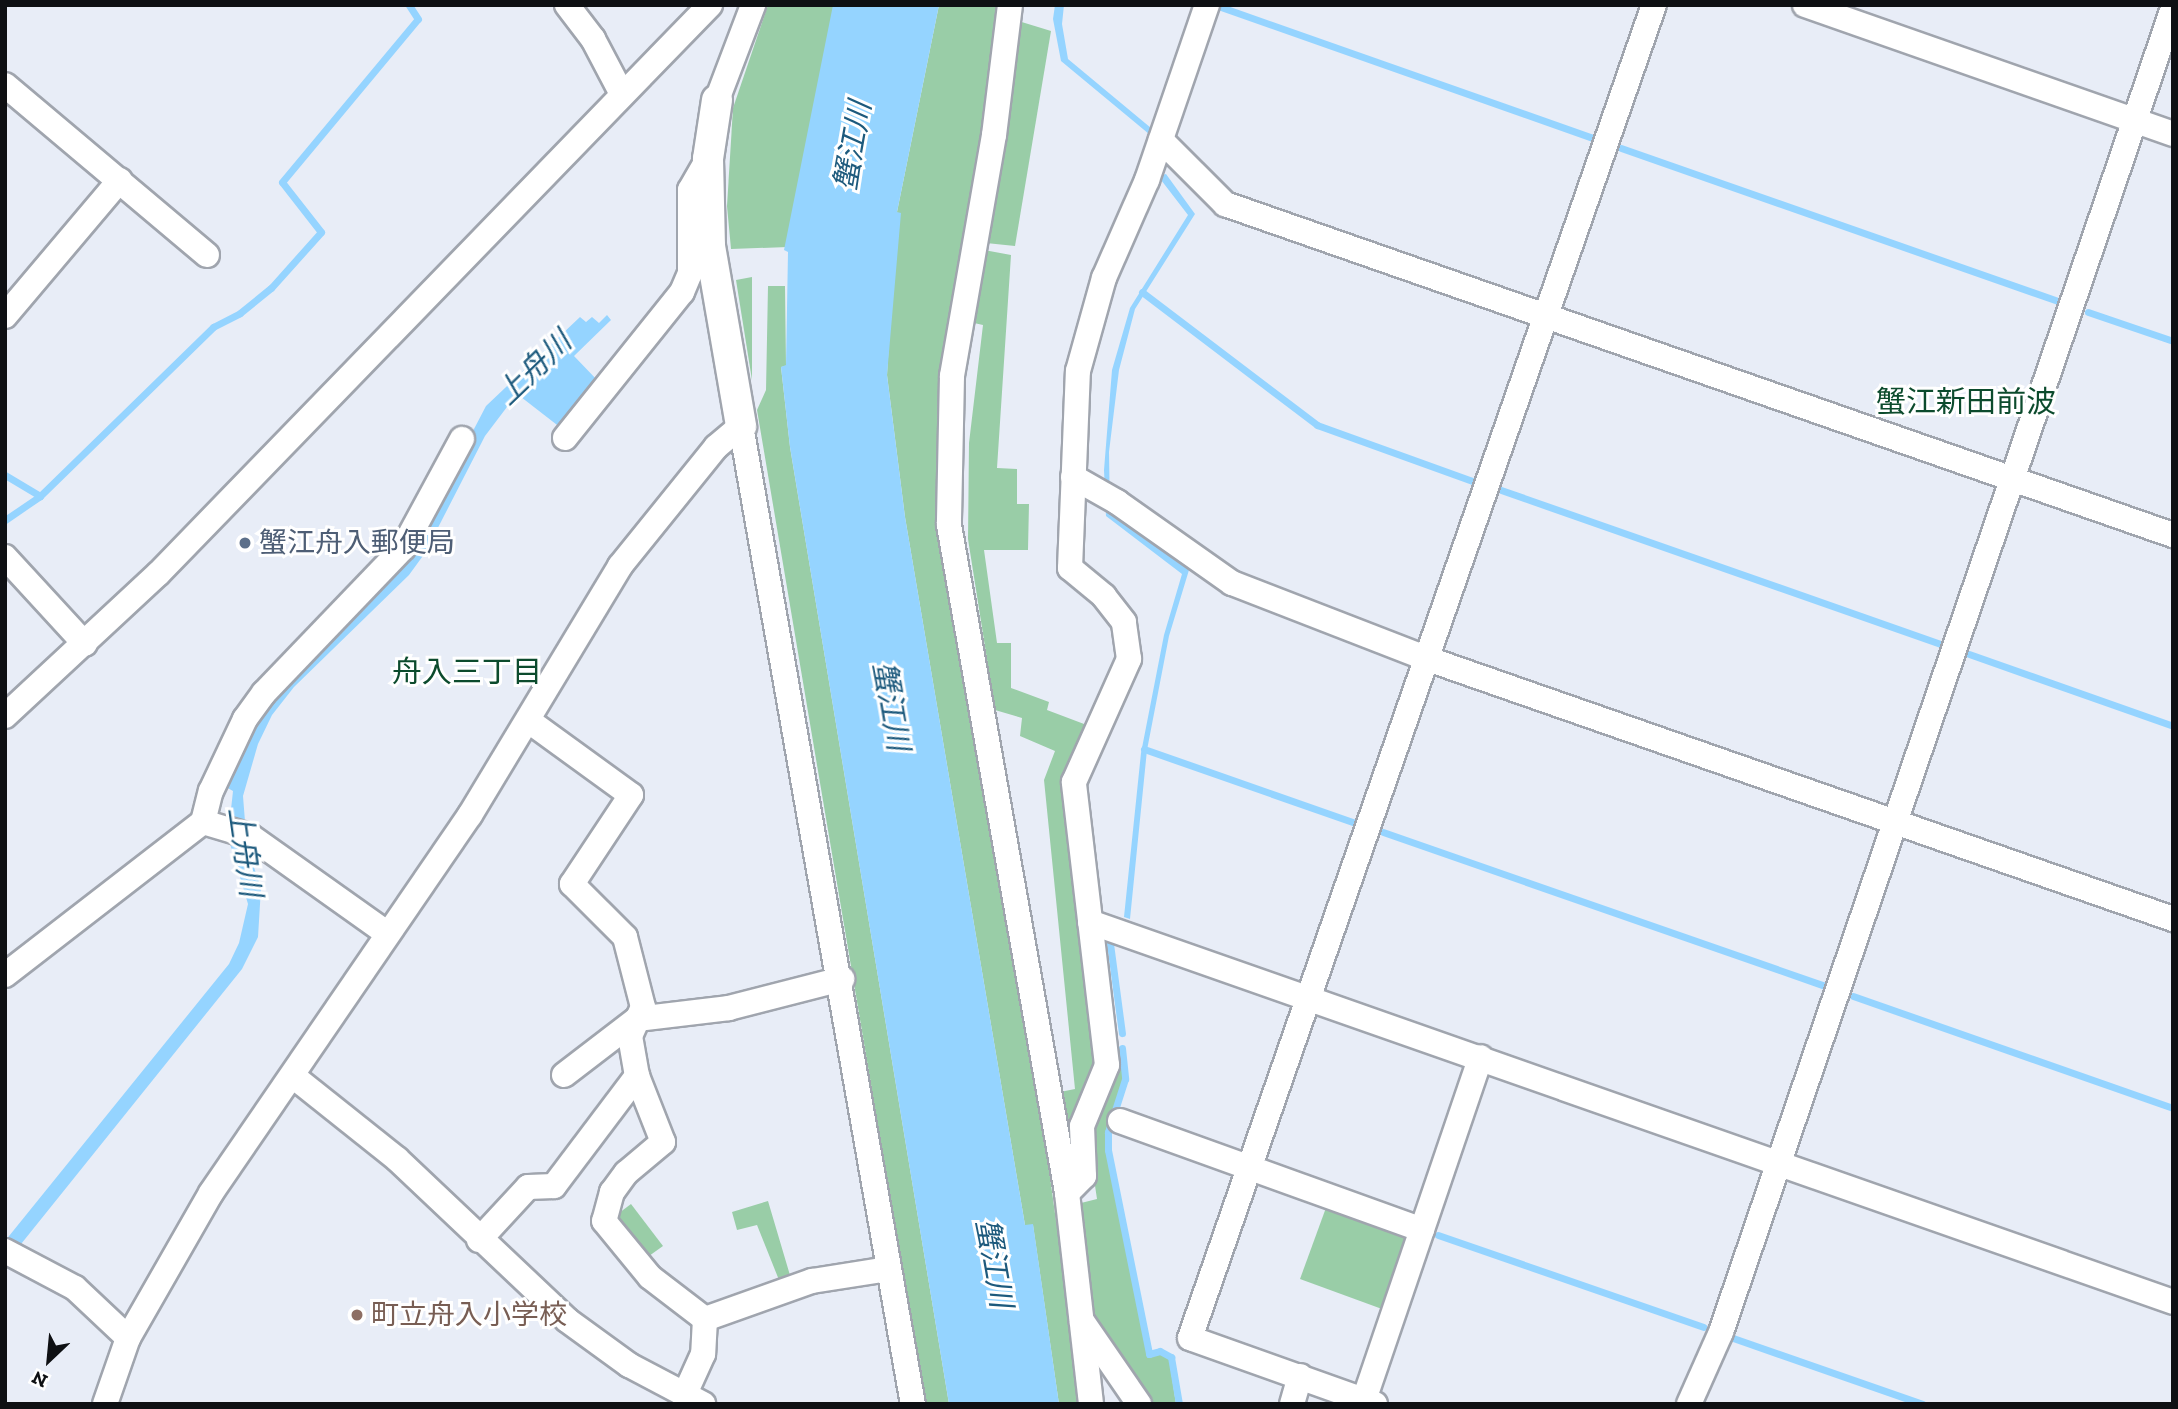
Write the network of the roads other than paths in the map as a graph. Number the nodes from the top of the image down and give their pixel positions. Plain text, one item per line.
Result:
1 (567, 5) edge
2 (710, 5) edge
3 (753, 5) edge
4 (1010, 5) edge
5 (1207, 5) edge
6 (1654, 5) edge
7 (1805, 5) edge
8 (2173, 8) edge
9 (5, 85) edge
10 (622, 94) junction
11 (717, 100) joint
12 (2134, 120) junction
13 (2173, 134) edge
14 (1161, 140) junction
15 (708, 159) junction
16 (120, 180) junction
17 (207, 255) dead end
18 (5, 316) edge
19 (1547, 316) junction
20 (741, 426) junction
21 (565, 438) dead end
22 (462, 439) dead end
23 (1073, 477) junction
24 (2012, 478) junction
25 (2173, 535) edge
26 (5, 557) edge
27 (85, 644) junction
28 (1428, 659) junction
29 (5, 716) edge
30 (530, 721) junction
31 (1895, 822) junction
32 (213, 823) junction
33 (2173, 919) edge
34 (1090, 922) junction
35 (388, 934) junction
36 (5, 975) edge
37 (842, 979) junction
38 (1309, 996) junction
39 (637, 1019) junction
40 (1481, 1057) junction
41 (564, 1075) dead end
42 (293, 1076) junction
43 (637, 1076) junction
44 (1120, 1121) dead end
45 (1779, 1162) junction
46 (1250, 1169) junction
47 (1067, 1193) junction
48 (1422, 1230) junction
49 (480, 1240) junction
50 (14, 1256) edge
51 (889, 1269) junction
52 (2173, 1302) edge
53 (1080, 1318) junction
54 (705, 1319) junction
55 (128, 1338) junction
56 (1300, 1376) junction
57 (694, 1400) edge
58 (1370, 1402) edge
59 (105, 1404) edge
60 (913, 1404) edge
61 (1091, 1404) edge
62 (1139, 1404) edge
63 (1292, 1404) edge
64 (1689, 1404) edge

1 - 10 street
2 - 10 street
3 - 11 street
4 - 47 street
5 - 14 street
6 - 19 street
7 - 12 street
8 - 12 street
9 - 16 street
10 - 27 street
11 - 15 street
12 - 13 street
12 - 24 street
14 - 19 street
14 - 23 street
15 - 20 street
15 - 21 street
16 - 17 street
16 - 18 street
19 - 24 street
19 - 28 street
20 - 30 street
20 - 37 street
22 - 32 street
23 - 28 street
23 - 34 street
24 - 25 street
24 - 31 street
26 - 27 street
27 - 29 street
28 - 31 street
28 - 38 street
30 - 35 street
30 - 39 street
31 - 33 street
31 - 45 street
32 - 35 street
32 - 36 street
34 - 38 street
34 - 47 street
35 - 42 street
37 - 39 street
37 - 51 street
38 - 40 street
38 - 46 street
39 - 41 street
39 - 43 street
40 - 45 street
40 - 48 street
42 - 49 street
42 - 55 street
43 - 49 street
43 - 54 street
44 - 46 street
45 - 52 street
45 - 64 street
46 - 48 street
46 - 56 street
47 - 53 street
48 - 58 street
49 - 57 street
50 - 55 street
51 - 54 street
51 - 60 street
53 - 61 street
53 - 62 street
54 - 57 street
55 - 59 street
56 - 58 street
56 - 63 street

